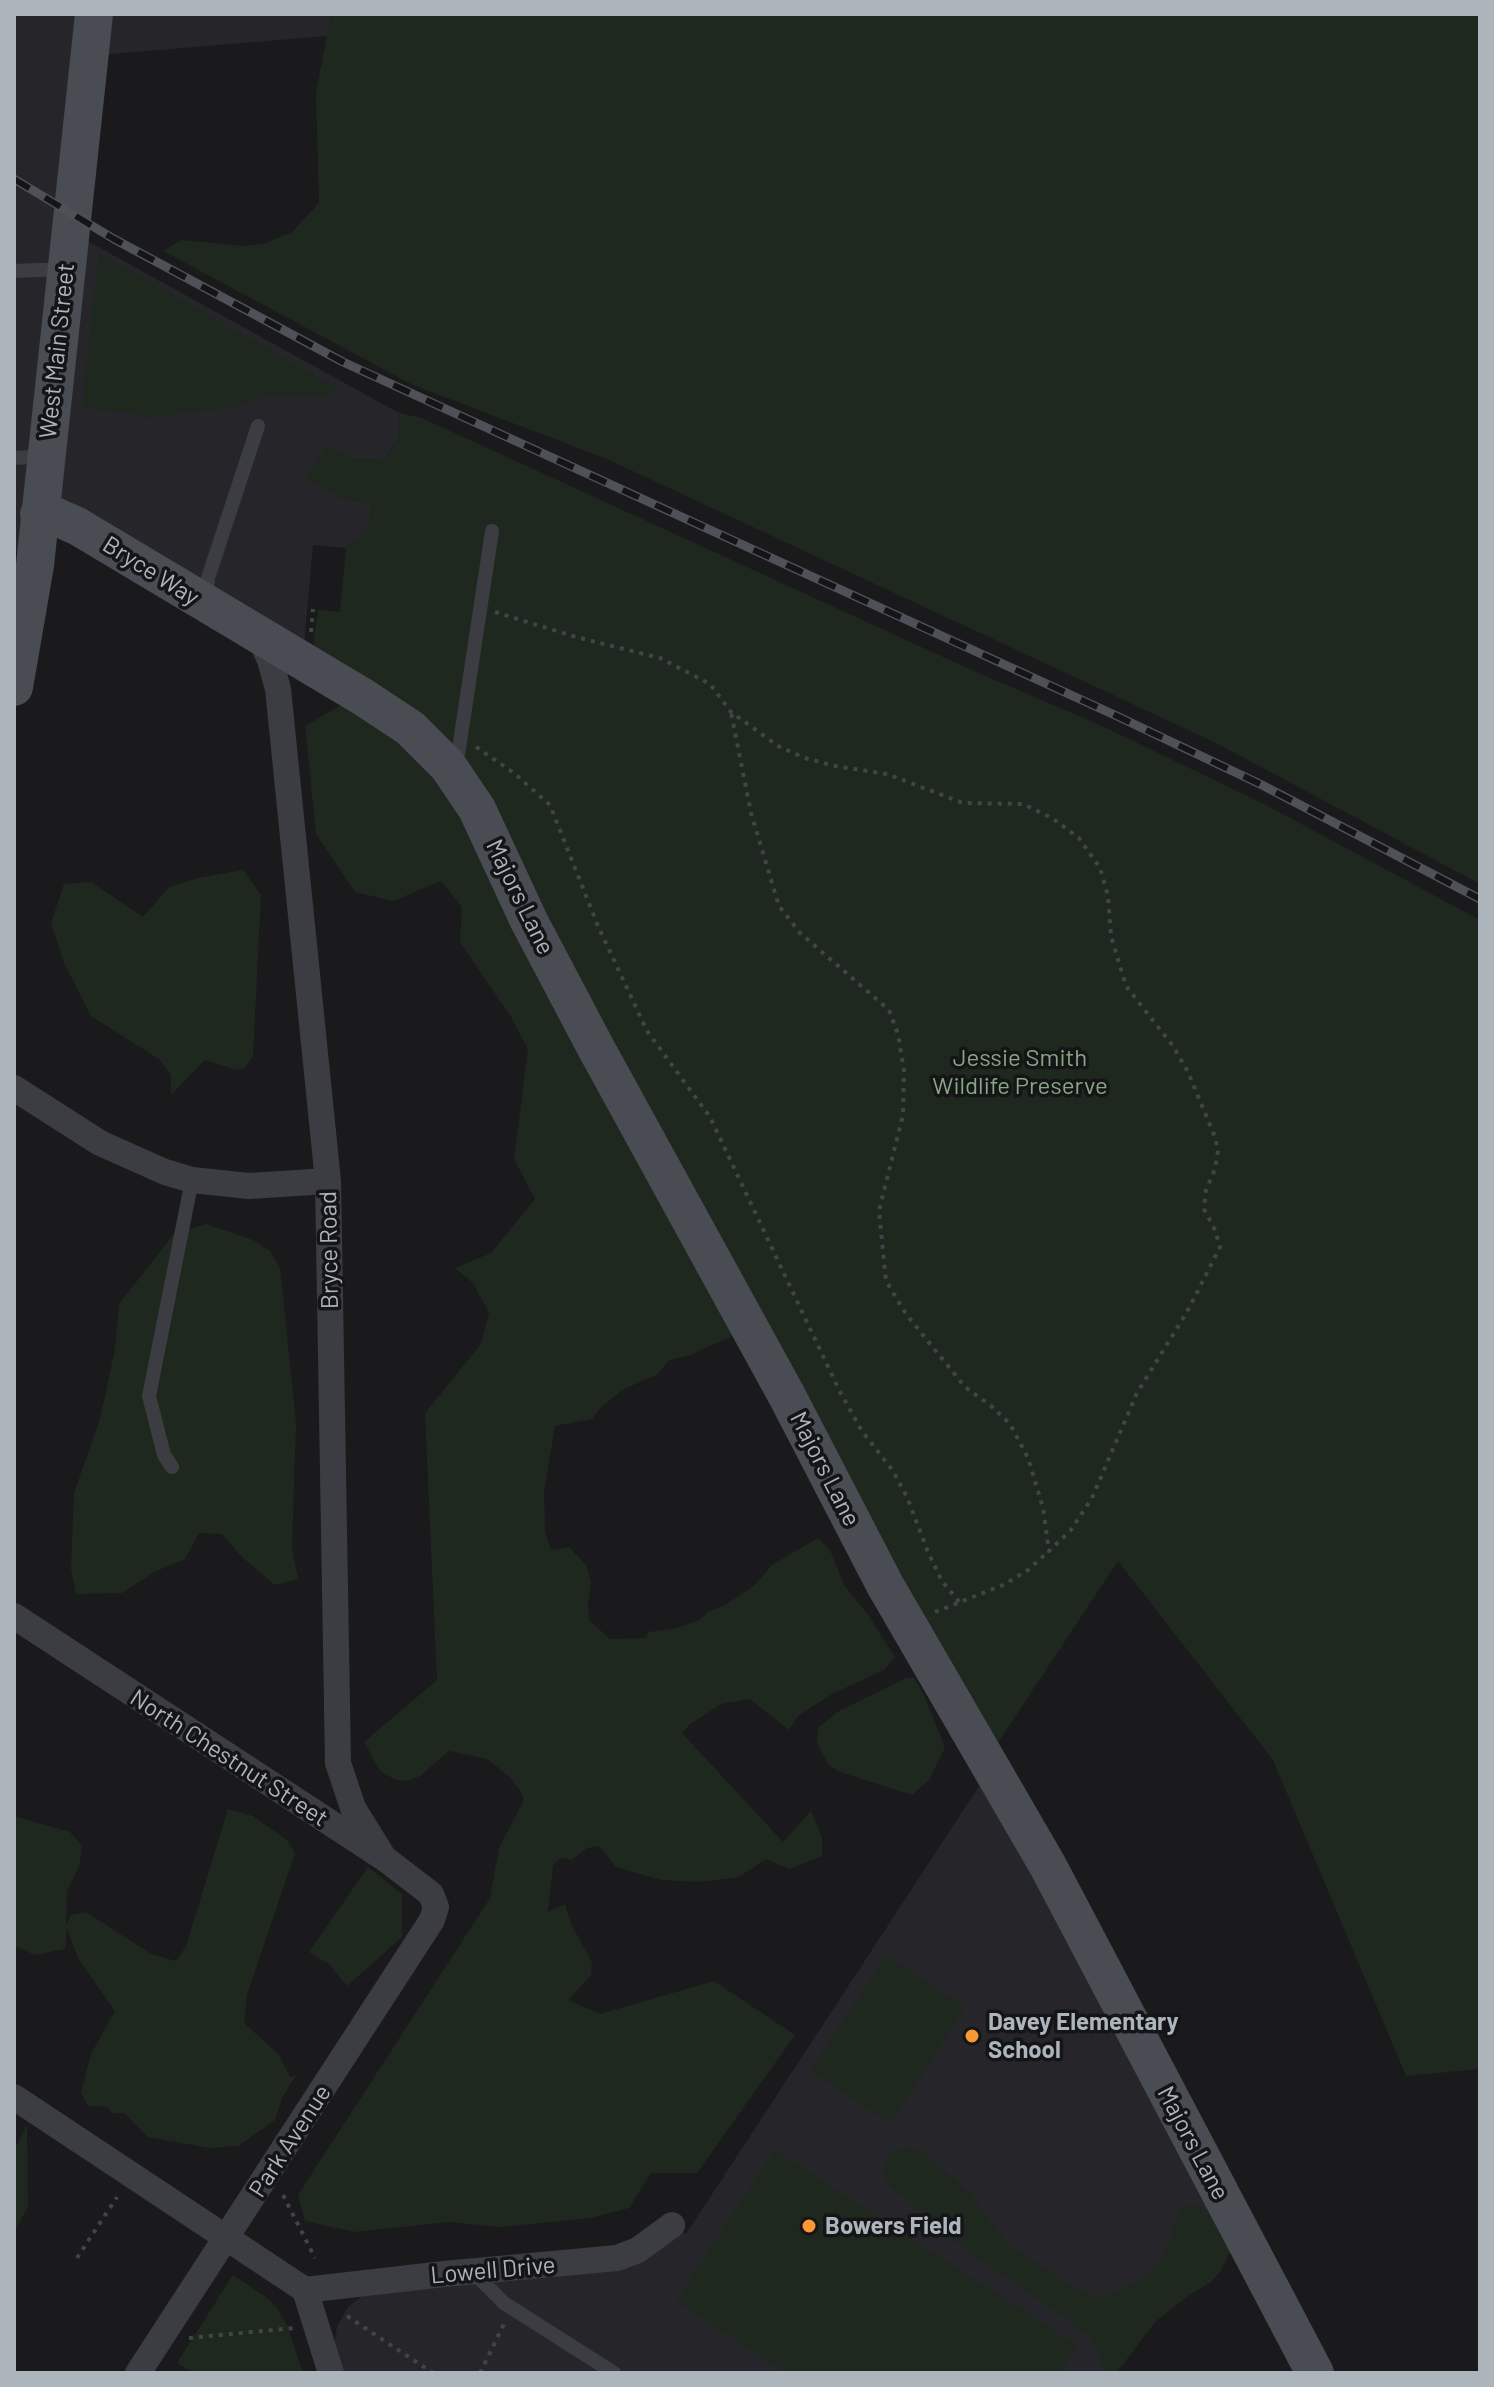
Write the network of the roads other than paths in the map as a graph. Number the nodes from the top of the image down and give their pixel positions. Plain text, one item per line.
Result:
1 (94, 14) edge
2 (66, 269) junction
3 (14, 271) edge
4 (258, 426) dead end
5 (30, 457) edge
6 (39, 514) junction
7 (492, 531) dead end
8 (22, 583) edge
9 (205, 605) junction
10 (259, 636) junction
11 (16, 668) edge
12 (466, 763) junction
13 (14, 1088) edge
14 (192, 1180) junction
15 (328, 1181) junction
16 (172, 1467) dead end
17 (14, 1616) edge
18 (338, 1763) junction
19 (291, 1799) junction
20 (384, 1858) junction
21 (436, 1907) joint
22 (14, 2097) edge
23 (672, 2225) dead end
24 (227, 2238) junction
25 (473, 2271) junction
26 (305, 2290) junction
27 (138, 2373) edge
28 (331, 2373) edge
29 (614, 2373) edge
30 (1315, 2373) edge

1 - 2 street, West Main Street
2 - 3 lane
2 - 5 street, West Main Street
4 - 9 lane
5 - 6 street, West Main Street
6 - 8 street, West Main Street
6 - 9 street, Bryce Way
7 - 12 lane
8 - 11 street, West Main Street
9 - 10 street, Bryce Way
10 - 12 street, Majors Lane
10 - 15 street, Bryce Road
12 - 30 street, Majors Lane
13 - 14 street
14 - 15 street
14 - 16 lane
15 - 18 street, Bryce Road
17 - 19 street, North Chestnut Street
18 - 19 street
18 - 20 street, Bryce Road
19 - 20 street, North Chestnut Street
20 - 21 street, North Chestnut Street
21 - 24 street, Park Avenue
22 - 24 street
23 - 25 street, Lowell Drive
24 - 26 street
24 - 27 street, Park Avenue
25 - 26 street, Lowell Drive
25 - 29 lane
26 - 28 street

